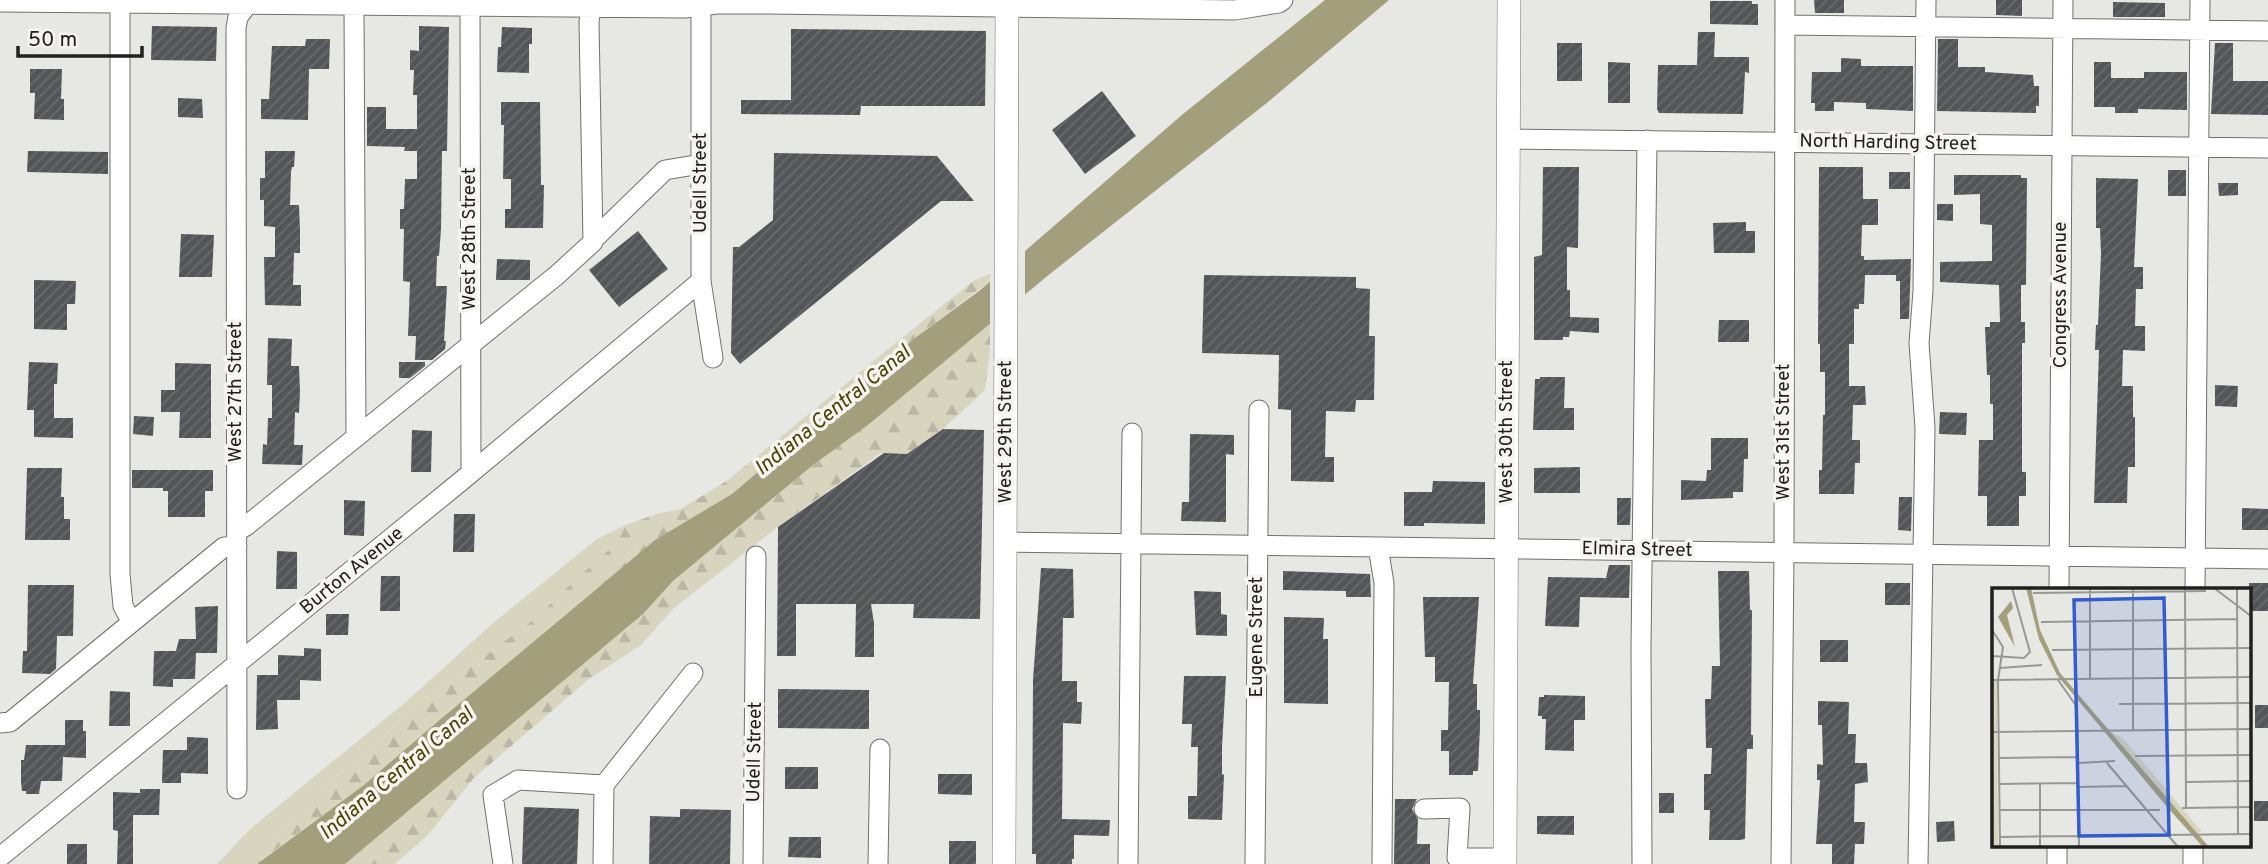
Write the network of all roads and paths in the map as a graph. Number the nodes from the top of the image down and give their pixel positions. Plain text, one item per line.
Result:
1 (1283, 0) edge
2 (1509, 0) edge
3 (1785, 0) edge
4 (1926, 0) edge
5 (2063, 0) edge
6 (2200, 0) edge
7 (2, 2) edge
8 (161, 2) edge
9 (249, 2) edge
10 (757, 2) edge
11 (120, 3) junction
12 (508, 3) edge
13 (1007, 3) edge
14 (354, 5) junction
15 (1199, 5) edge
16 (470, 6) junction
17 (701, 6) junction
18 (591, 7) junction
19 (1785, 25) junction
20 (1925, 26) junction
21 (2063, 28) junction
22 (2200, 30) junction
23 (2268, 31) edge
24 (1509, 139) junction
25 (1647, 140) junction
26 (1785, 142) junction
27 (1924, 144) junction
28 (2062, 145) junction
29 (2198, 147) junction
30 (2268, 148) edge
31 (701, 164) junction
32 (594, 239) junction
33 (701, 281) junction
34 (471, 342) junction
35 (713, 359) dead end
36 (1259, 410) dead end
37 (1132, 433) dead end
38 (356, 437) junction
39 (471, 472) junction
40 (237, 538) junction
41 (1006, 542) junction
42 (1131, 544) junction
43 (1257, 545) junction
44 (1378, 547) junction
45 (1507, 549) junction
46 (1643, 551) junction
47 (1784, 552) junction
48 (1923, 554) junction
49 (755, 556) dead end
50 (2059, 556) junction
51 (2195, 558) junction
52 (2268, 559) edge
53 (2059, 588) edge
54 (2195, 588) edge
55 (131, 621) junction
56 (236, 664) junction
57 (693, 673) dead end
58 (0, 723) edge
59 (880, 748) dead end
60 (604, 785) junction
61 (237, 789) dead end
62 (1424, 809) dead end
63 (2057, 846) edge
64 (2193, 846) edge
65 (0, 857) edge
66 (1505, 861) edge
67 (503, 864) edge
68 (603, 864) edge
69 (753, 864) edge
70 (878, 864) edge
71 (1004, 864) edge
72 (1128, 864) edge
73 (1255, 864) edge
74 (1382, 864) edge
75 (1643, 864) edge
76 (1781, 864) edge
77 (1917, 864) edge
78 (2057, 864) edge
79 (2193, 864) edge

1 - 15 street
2 - 24 main road, West 30th Street
3 - 19 street, West 31st Street
4 - 20 street
5 - 21 street, Congress Avenue
6 - 22 street
7 - 11 street
8 - 9 street
8 - 11 street
9 - 14 street
9 - 40 street, West 27th Street
10 - 13 street
10 - 17 street
11 - 55 street
12 - 16 street
12 - 18 street
13 - 15 street
13 - 41 main road, West 29th Street
14 - 16 street
14 - 38 street
16 - 34 street, West 28th Street
17 - 18 street
17 - 31 street, Udell Street
18 - 32 street
19 - 20 street
19 - 26 street, West 31st Street
20 - 21 street
20 - 27 street
21 - 22 street
21 - 28 street, Congress Avenue
22 - 23 street
22 - 29 street
24 - 25 street, North Harding Street
24 - 45 main road, West 30th Street
25 - 26 street, North Harding Street
25 - 46 street
26 - 27 street, North Harding Street
26 - 47 street, West 31st Street
27 - 28 street, North Harding Street
27 - 48 street
28 - 29 street, North Harding Street
28 - 50 street, Congress Avenue
29 - 30 street, North Harding Street
29 - 51 street
31 - 32 street
31 - 33 street, Udell Street
32 - 34 street
33 - 35 street, Udell Street
33 - 39 street, Burton Avenue
34 - 38 street
34 - 39 street, West 28th Street
36 - 43 street, Eugene Street
37 - 42 street
38 - 40 street
39 - 56 street, Burton Avenue
40 - 55 street
40 - 56 street, West 27th Street
41 - 42 street, Elmira Street
41 - 71 main road, West 29th Street
42 - 43 street, Elmira Street
42 - 72 street
43 - 44 street, Elmira Street
43 - 73 street, Eugene Street
44 - 45 street, Elmira Street
44 - 74 street
45 - 46 street, Elmira Street
45 - 66 main road, West 30th Street
46 - 47 street, Elmira Street
46 - 75 street
47 - 48 street, Elmira Street
47 - 76 street, West 31st Street
48 - 50 street, Elmira Street
48 - 77 street
49 - 69 street, Udell Street
50 - 51 street, Elmira Street
50 - 53 street, Congress Avenue
51 - 52 street, Elmira Street
51 - 54 street
55 - 58 street
56 - 61 street, West 27th Street
56 - 65 street, Burton Avenue
57 - 60 street
59 - 70 street
60 - 67 street
60 - 68 street
62 - 66 street
63 - 78 street
64 - 79 street

